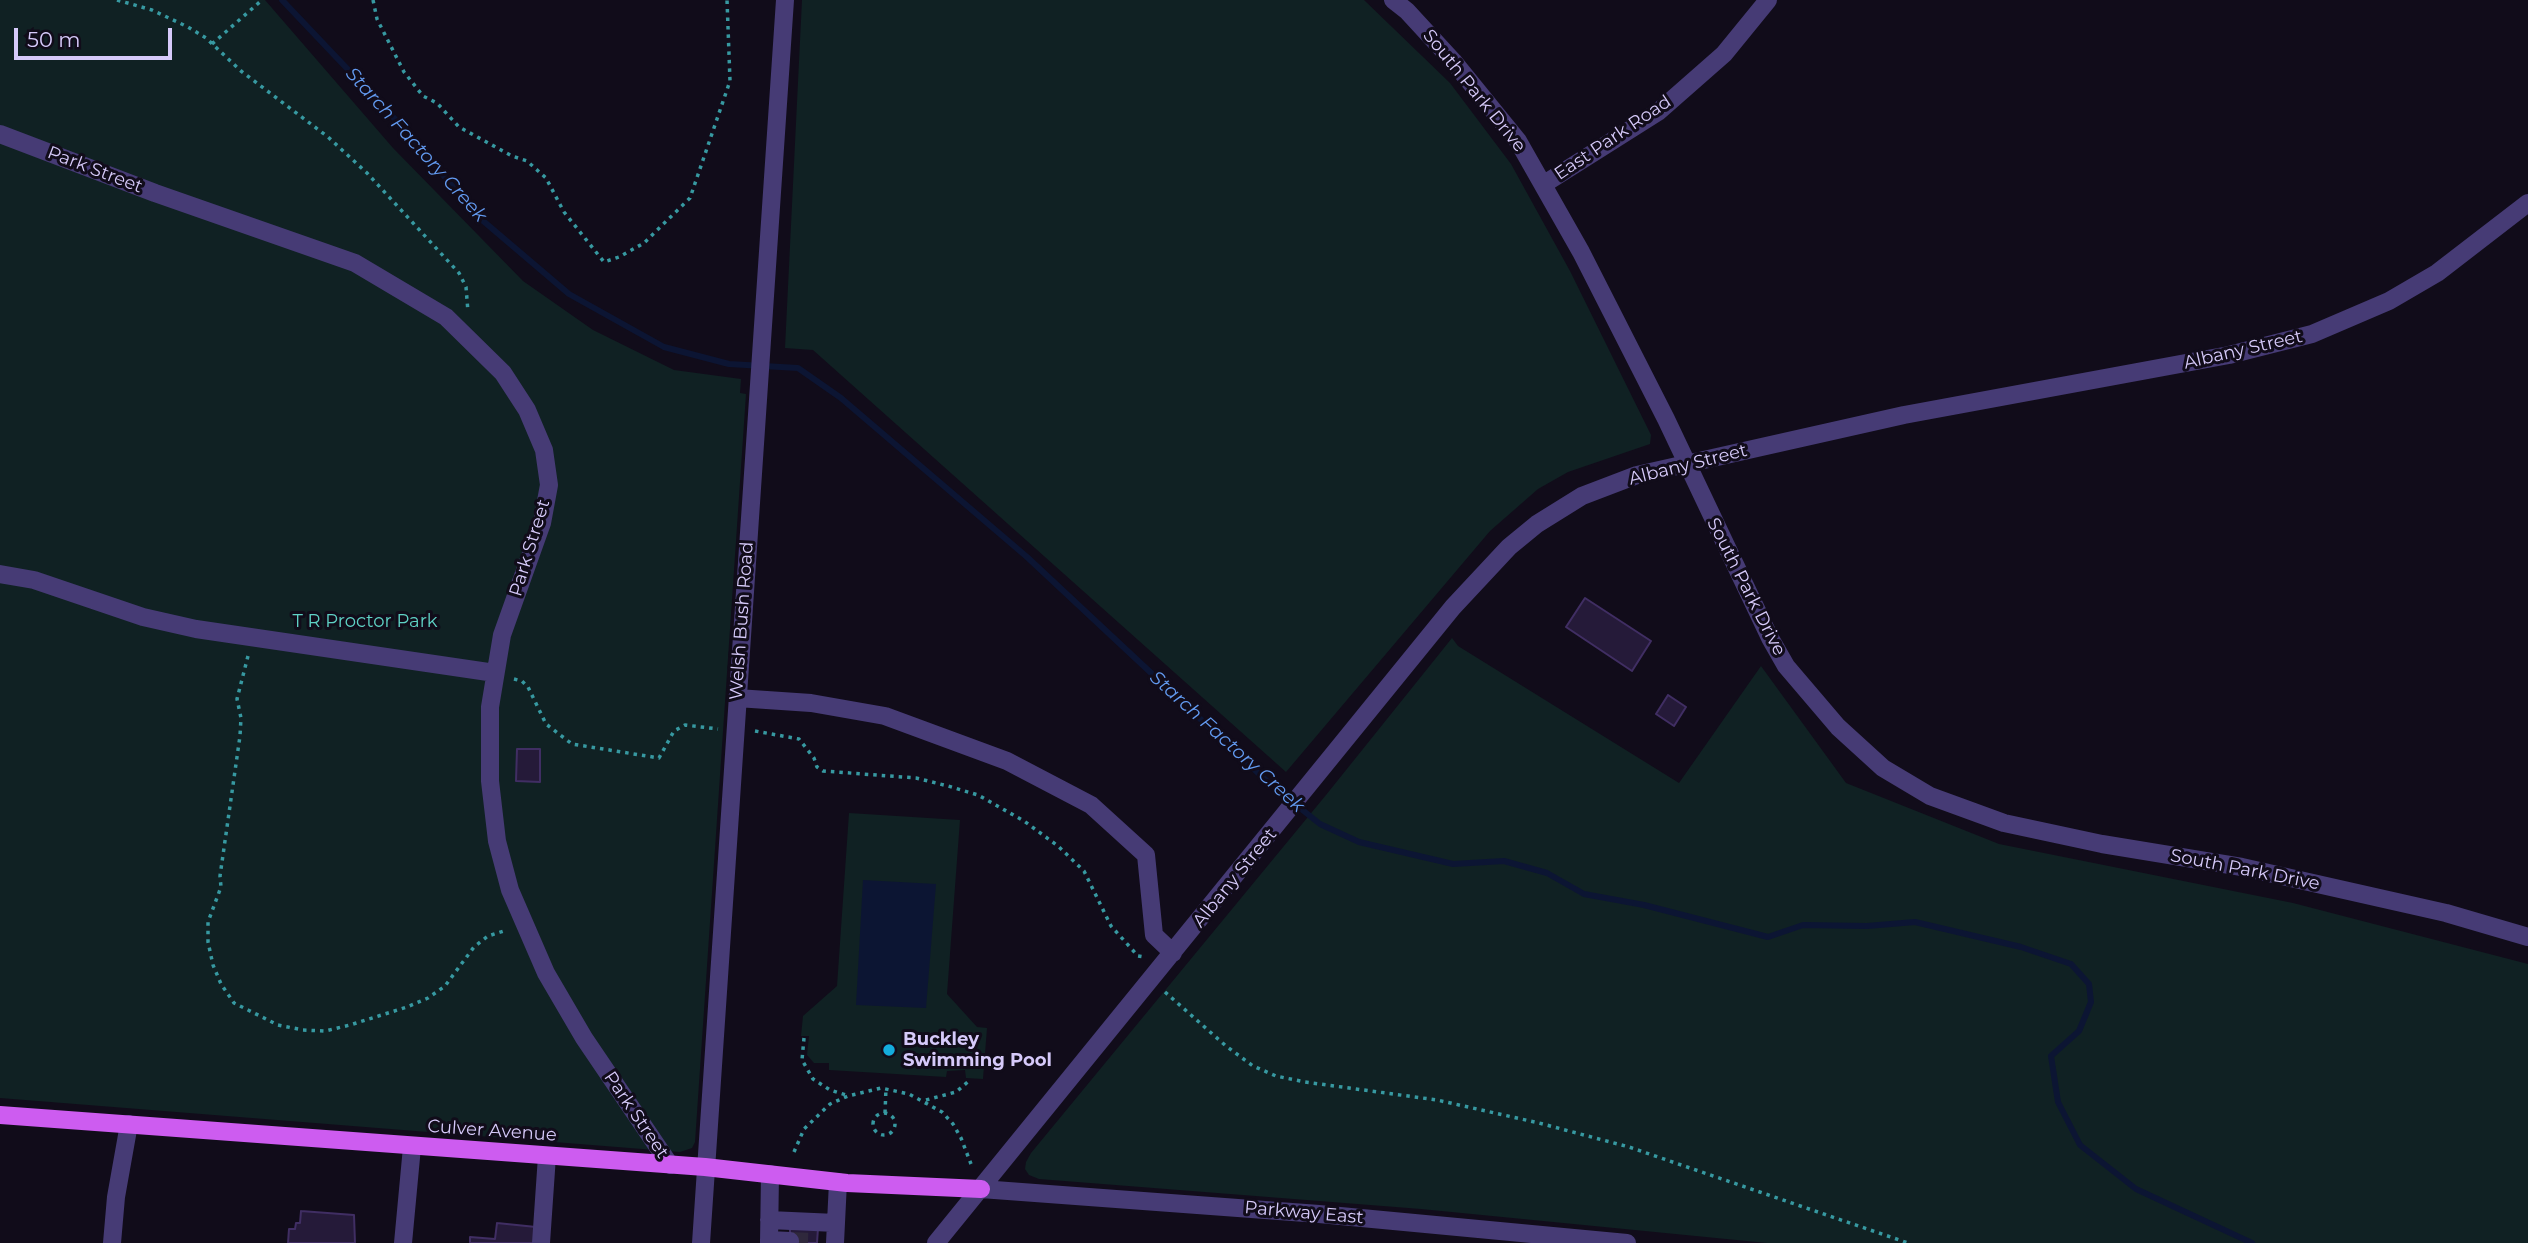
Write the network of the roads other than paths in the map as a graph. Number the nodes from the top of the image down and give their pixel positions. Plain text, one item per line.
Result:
1 (785, 0) edge
2 (1393, 0) edge
3 (1768, 0) edge
4 (0, 134) edge
5 (1544, 184) junction
6 (2527, 205) edge
7 (1685, 463) junction
8 (0, 575) edge
9 (495, 673) junction
10 (737, 698) junction
11 (2528, 937) edge
12 (1173, 953) junction
13 (0, 1115) edge
14 (129, 1124) junction
15 (412, 1147) junction
16 (547, 1156) junction
17 (670, 1165) junction
18 (705, 1167) junction
19 (770, 1174) junction
20 (838, 1182) junction
21 (981, 1189) junction
22 (769, 1220) junction
23 (836, 1223) junction
24 (790, 1241) dead end
25 (769, 1242) edge
26 (817, 1242) edge
27 (112, 1243) edge
28 (403, 1243) edge
29 (541, 1243) edge
30 (701, 1243) edge
31 (827, 1243) edge
32 (835, 1243) edge
33 (936, 1243) edge
34 (1627, 1243) edge

1 - 10 street, Welsh Bush Road
2 - 5 street, South Park Drive
3 - 5 street, East Park Road
4 - 9 street, Park Street
5 - 7 street, South Park Drive
6 - 7 street, Albany Street
7 - 11 street, South Park Drive
7 - 12 street, Albany Street
8 - 9 street
9 - 17 street, Park Street
10 - 12 street
10 - 18 street, Welsh Bush Road
12 - 21 street, Albany Street
13 - 14 main road, Culver Avenue
14 - 15 main road, Culver Avenue
14 - 27 street
15 - 16 main road, Culver Avenue
15 - 28 street
16 - 17 main road, Culver Avenue
16 - 29 street
17 - 18 main road, Culver Avenue
18 - 19 main road, Culver Avenue
18 - 30 street, Welsh Bush Road
19 - 20 main road, Culver Avenue
19 - 22 street
20 - 21 main road, Culver Avenue
20 - 23 street
21 - 33 street, Albany Street
21 - 34 street, Parkway East
22 - 23 street
22 - 25 street
23 - 32 street
24 - 25 street
26 - 31 street

